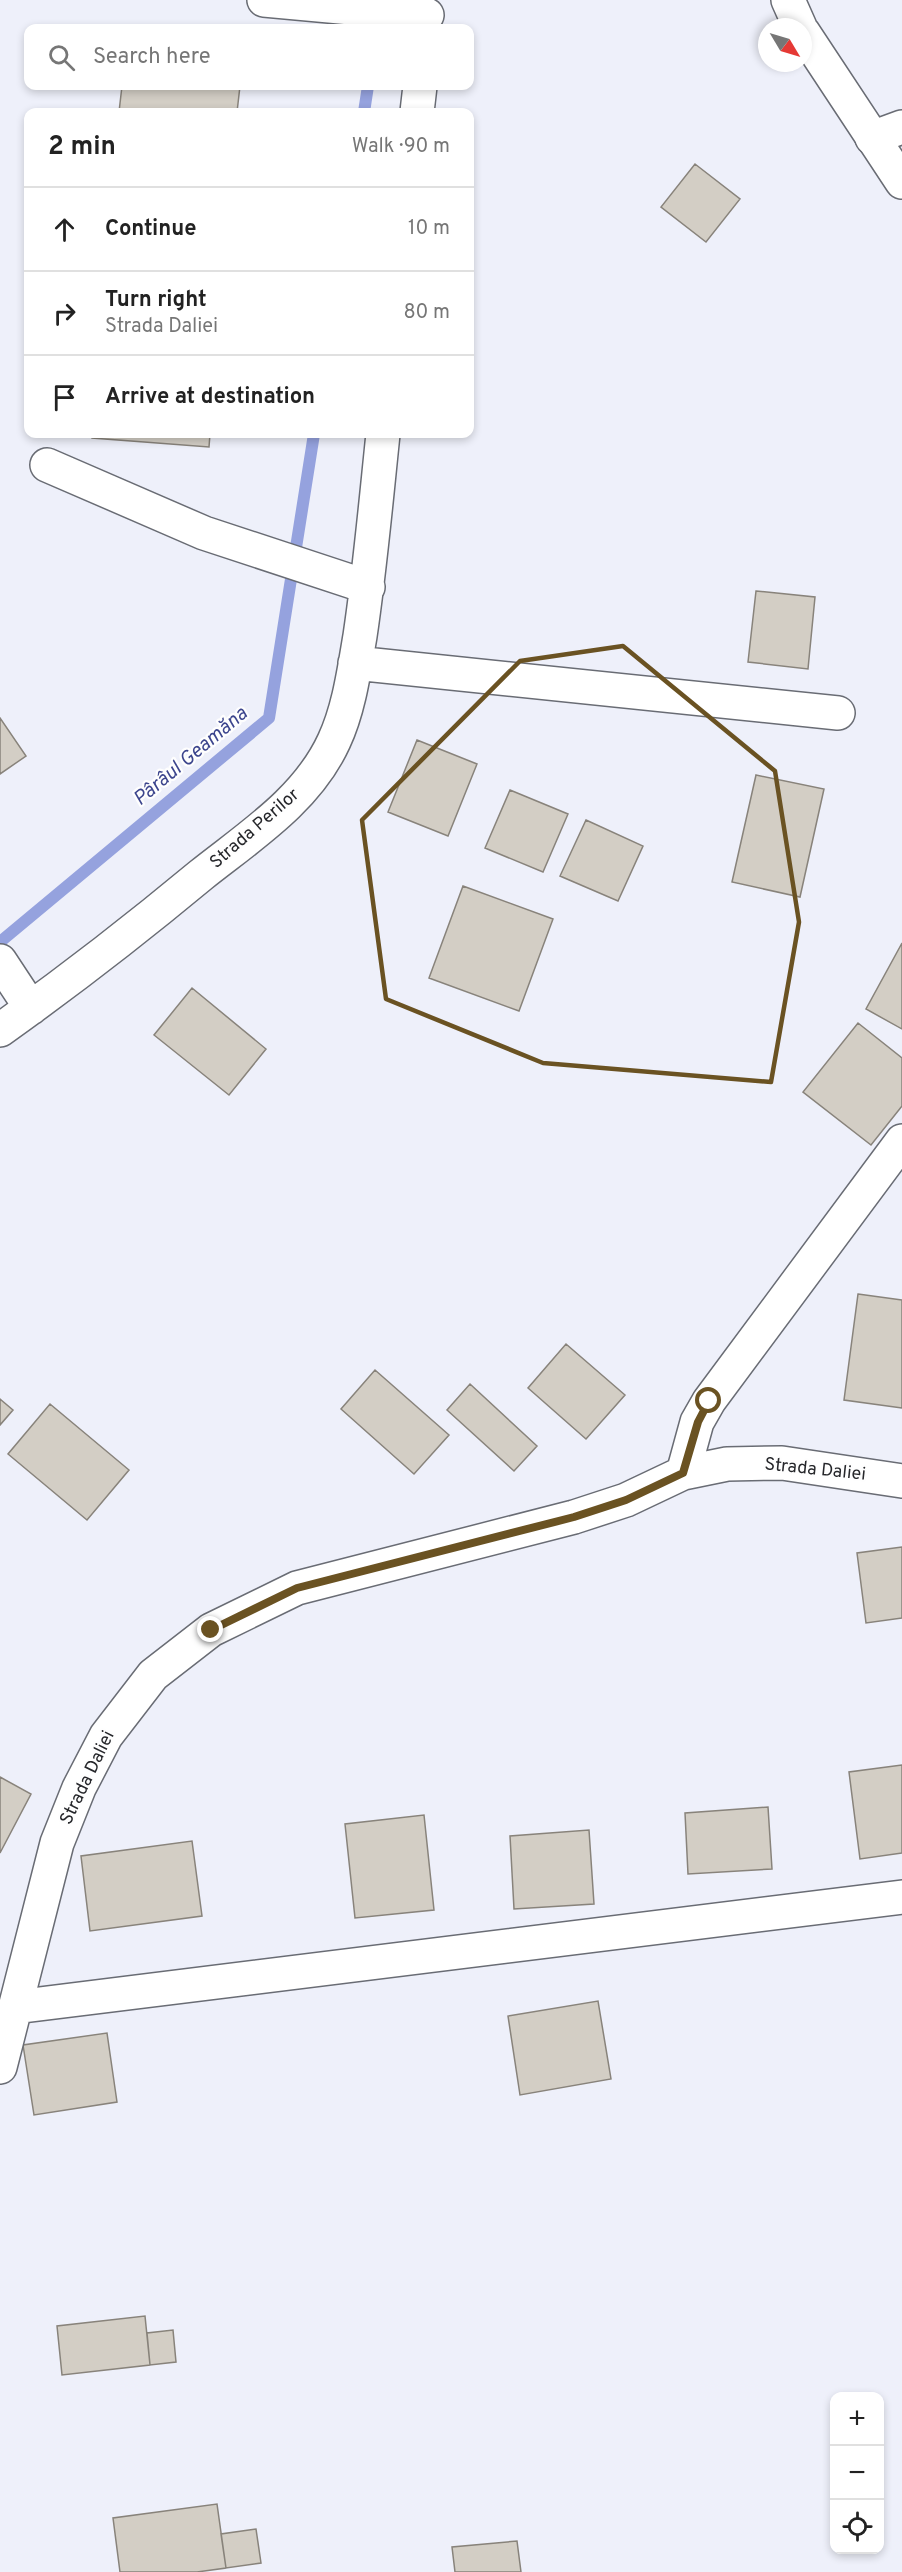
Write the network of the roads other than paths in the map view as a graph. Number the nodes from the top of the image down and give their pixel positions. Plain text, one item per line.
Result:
1 (264, 0) edge
2 (788, 0) edge
3 (427, 15) edge
4 (796, 18) edge
5 (812, 43) edge
6 (420, 90) edge
7 (417, 108) edge
8 (887, 133) edge
9 (902, 182) edge
10 (383, 438) edge
11 (47, 465) dead end
12 (368, 587) junction
13 (355, 663) junction
14 (838, 713) dead end
15 (0, 961) edge
16 (31, 1008) junction
17 (0, 1030) edge
18 (902, 1141) edge
19 (683, 1473) junction
20 (902, 1481) edge
21 (902, 1897) edge
22 (15, 2007) junction
23 (0, 2067) edge

1 - 3 street
2 - 4 street
5 - 8 street
6 - 7 street
8 - 9 street
10 - 12 street, Strada Perilor
11 - 12 street
12 - 13 street, Strada Perilor
13 - 14 street
13 - 16 street, Strada Perilor
15 - 16 street
16 - 17 street, Strada Perilor
18 - 19 street
19 - 20 street, Strada Daliei
19 - 22 street, Strada Daliei
21 - 22 street
22 - 23 street, Strada Daliei

